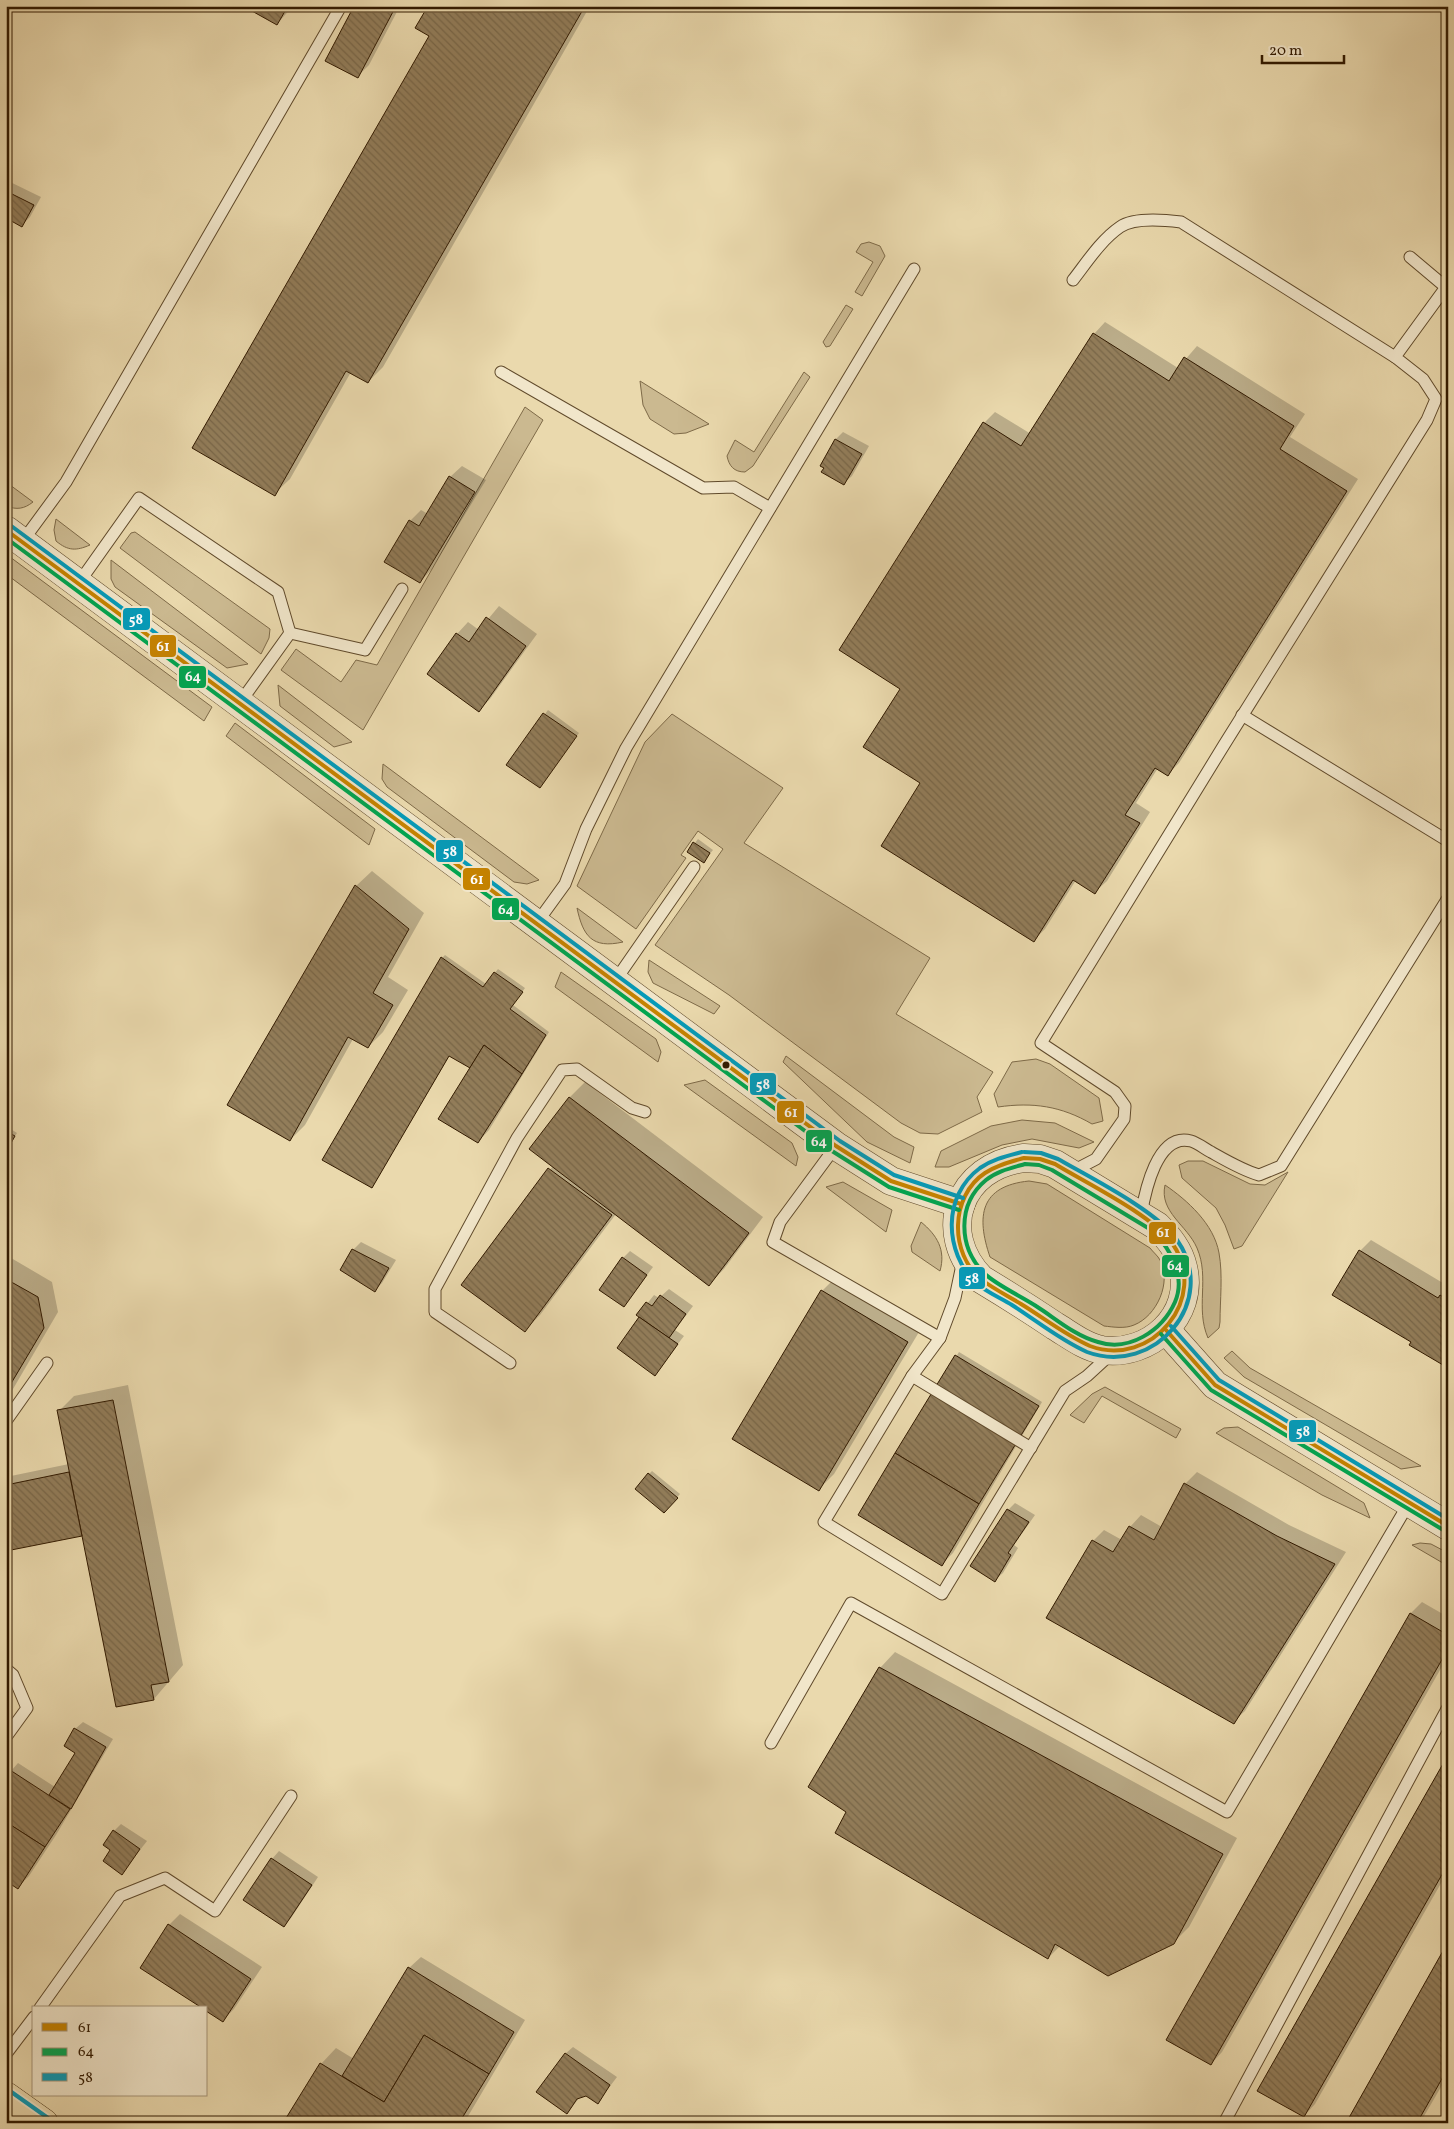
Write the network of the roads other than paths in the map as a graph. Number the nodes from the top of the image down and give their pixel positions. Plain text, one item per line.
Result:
1 (341, 6) edge
2 (1410, 257) dead end
3 (914, 269) dead end
4 (1073, 280) dead end
5 (1447, 288) edge
6 (1394, 357) junction
7 (500, 372) dead end
8 (770, 508) junction
9 (14, 536) edge
10 (78, 584) junction
11 (402, 589) dead end
12 (290, 632) junction
13 (239, 704) junction
14 (1242, 715) junction
15 (1448, 841) edge
16 (694, 867) dead end
17 (1448, 898) edge
18 (536, 924) junction
19 (614, 981) junction
20 (645, 1112) dead end
21 (836, 1146) junction
22 (1070, 1173) junction
23 (961, 1204) junction
24 (1141, 1216) junction
25 (964, 1257) junction
26 (1166, 1330) junction
27 (940, 1338) junction
28 (1114, 1351) junction
29 (47, 1363) dead end
30 (510, 1363) dead end
31 (912, 1376) junction
32 (6, 1421) edge
33 (1031, 1448) junction
34 (1409, 1503) junction
35 (1448, 1526) edge
36 (6, 1669) edge
37 (1448, 1707) edge
38 (6, 1738) edge
39 (771, 1743) dead end
40 (291, 1796) dead end
41 (41, 2006) edge
42 (32, 2020) edge
43 (6, 2054) edge
44 (6, 2096) edge
45 (44, 2123) edge
46 (1224, 2123) edge

1 - 9 lane
2 - 5 lane
3 - 8 lane
4 - 6 lane
5 - 6 lane
6 - 14 lane
7 - 8 lane
8 - 18 lane
9 - 10 street
10 - 12 lane
10 - 13 street
11 - 12 lane
12 - 13 lane
13 - 18 street
14 - 15 lane
14 - 22 lane
16 - 19 lane
17 - 24 lane
18 - 19 street
19 - 21 street
20 - 30 lane
21 - 23 street
21 - 27 lane
22 - 23 street
22 - 24 street
23 - 25 street
24 - 26 street
25 - 27 lane
25 - 28 street
26 - 28 street
26 - 34 street
27 - 31 lane
28 - 33 lane
29 - 32 lane
31 - 33 lane
31 - 33 lane
34 - 35 street
34 - 39 lane
36 - 38 lane
37 - 46 lane
40 - 41 lane
42 - 43 lane
44 - 45 main road

